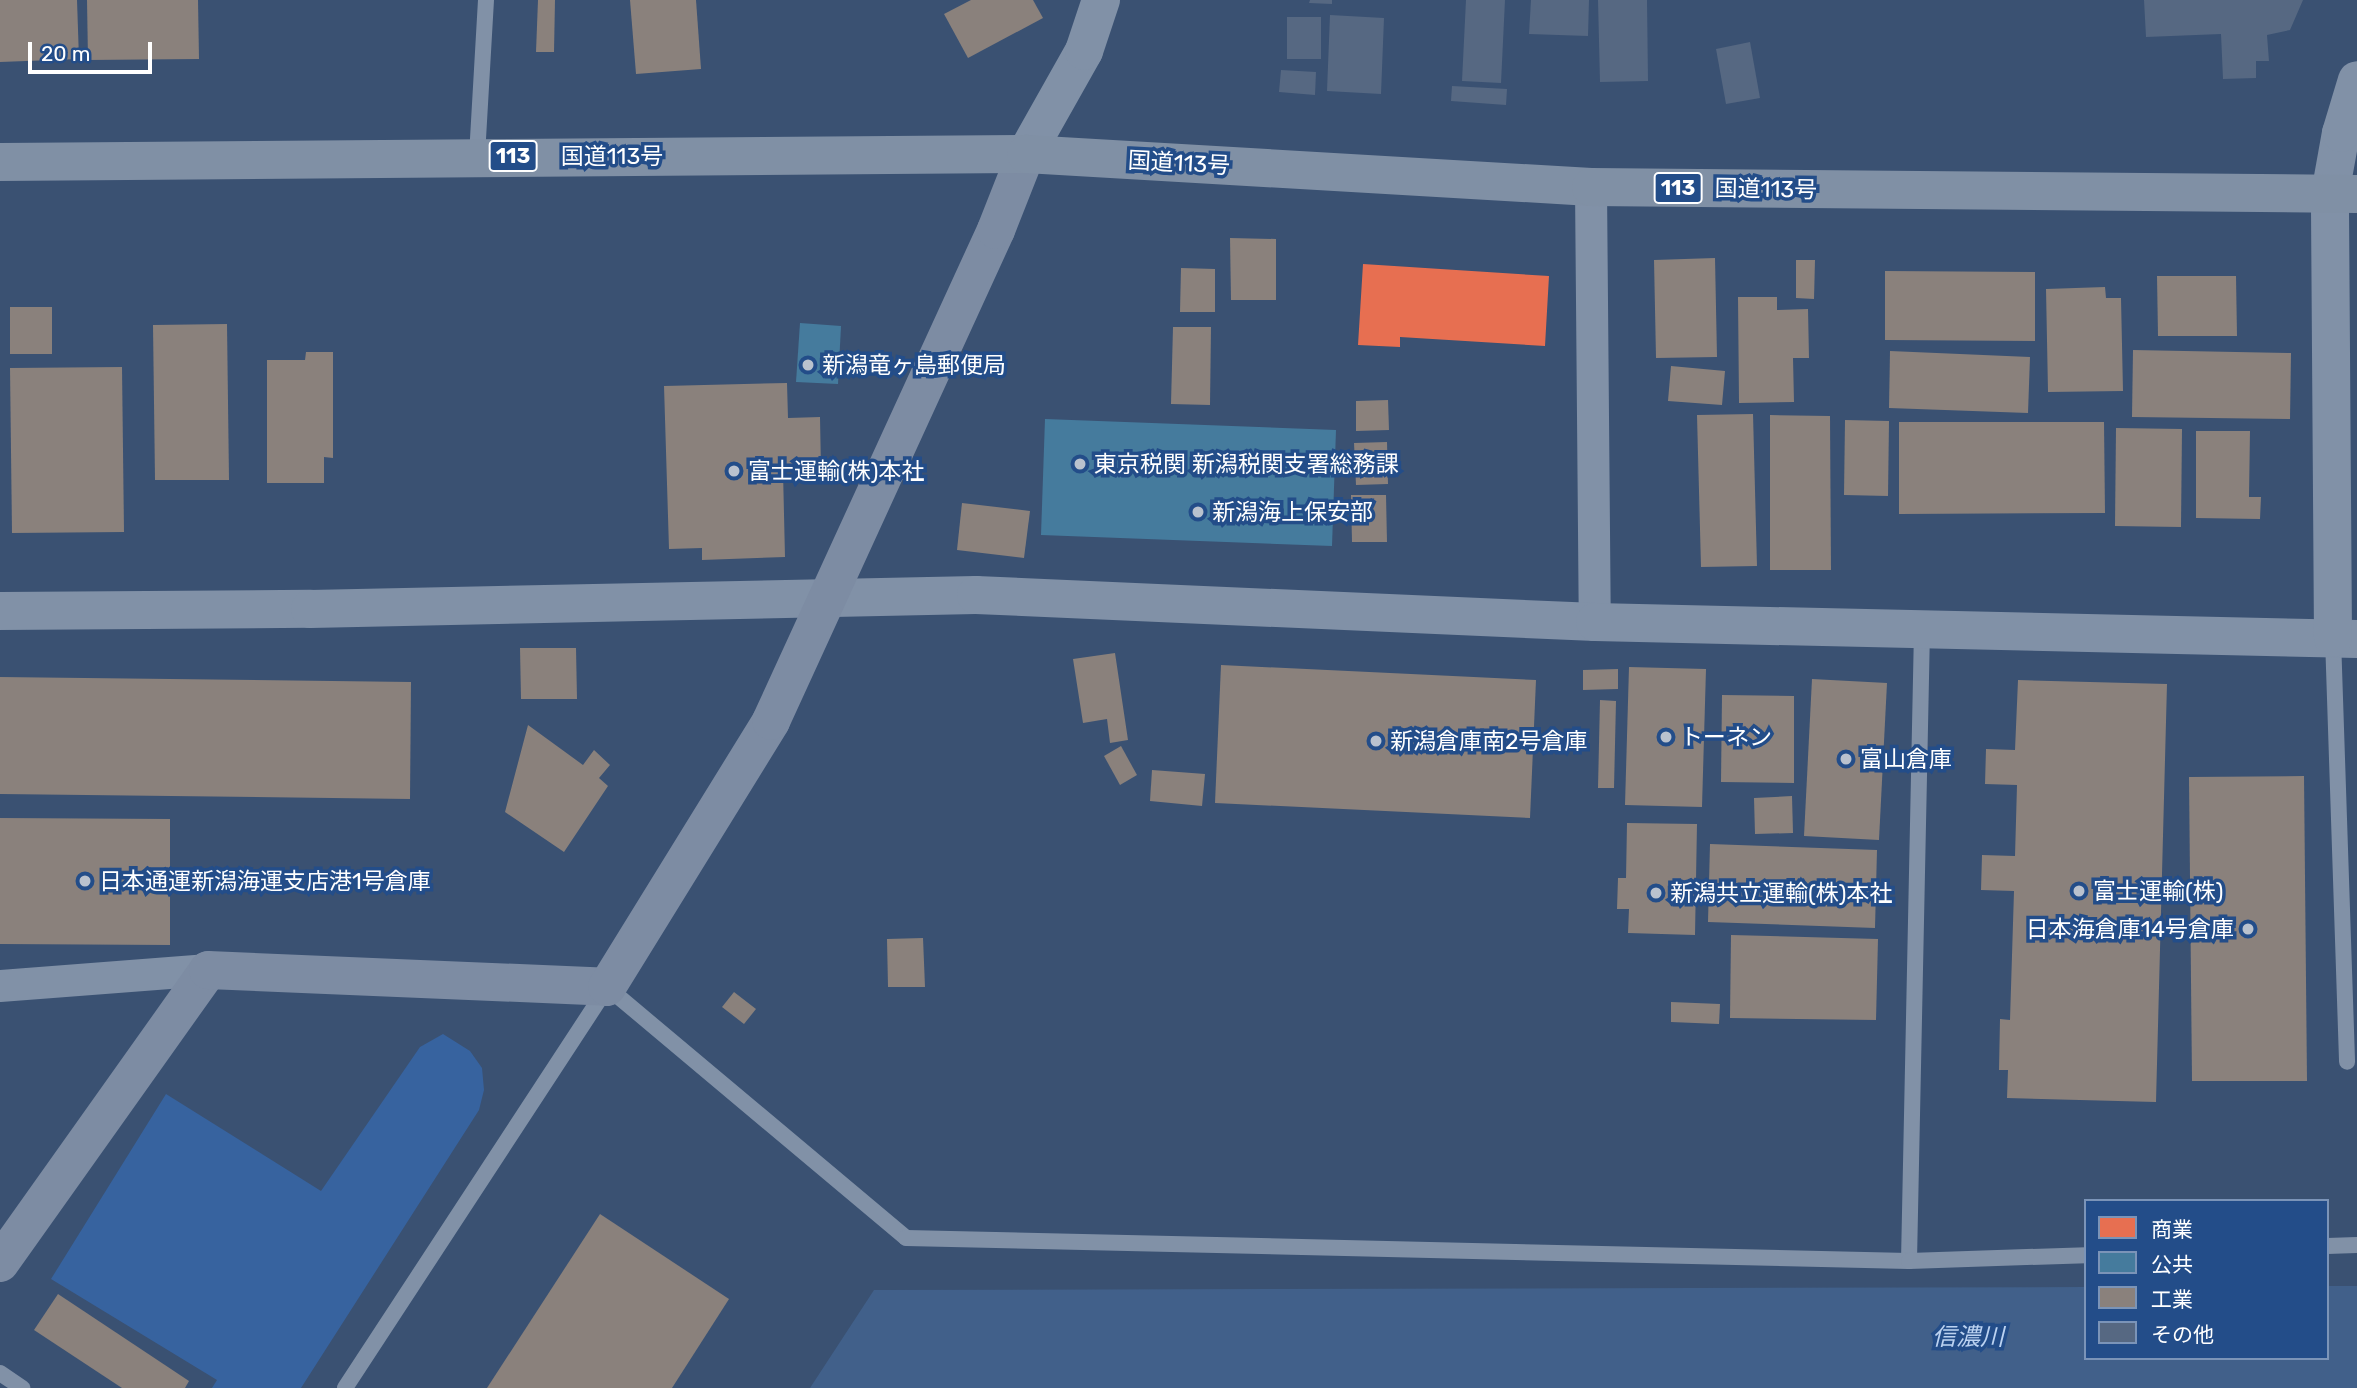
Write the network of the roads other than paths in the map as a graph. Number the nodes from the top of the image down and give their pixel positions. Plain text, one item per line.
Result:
1 (486, 0) edge
2 (1101, 0) edge
3 (1129, 0) edge
4 (1084, 51) junction
5 (2357, 80) edge
6 (1026, 154) junction
7 (477, 156) junction
8 (0, 162) edge
9 (1591, 187) junction
10 (2344, 194) edge
11 (827, 598) junction
12 (0, 611) edge
13 (1595, 622) junction
14 (1922, 632) junction
15 (2345, 639) edge
16 (208, 970) junction
17 (0, 986) edge
18 (607, 987) junction
19 (2347, 1062) dead end
20 (2357, 1245) edge
21 (2329, 1246) edge
22 (2084, 1255) edge
23 (1909, 1261) junction
24 (0, 1263) edge
25 (0, 1373) edge
26 (22, 1388) edge
27 (345, 1388) edge

1 - 7 lane
2 - 4 street
3 - 4 street
4 - 6 street
5 - 10 street
6 - 7 highway, 国道113号 / 113
6 - 9 highway, 国道113号 / 113
6 - 11 main road
7 - 8 highway, 国道113号 / 113
9 - 10 highway, 国道113号 / 113
9 - 13 street
10 - 15 street
11 - 12 street
11 - 13 street
11 - 18 main road
13 - 14 street
14 - 15 street
14 - 23 lane
15 - 19 lane
16 - 17 street
16 - 18 main road
16 - 24 main road
18 - 23 lane
18 - 27 lane
20 - 21 lane
22 - 23 lane
25 - 26 lane

